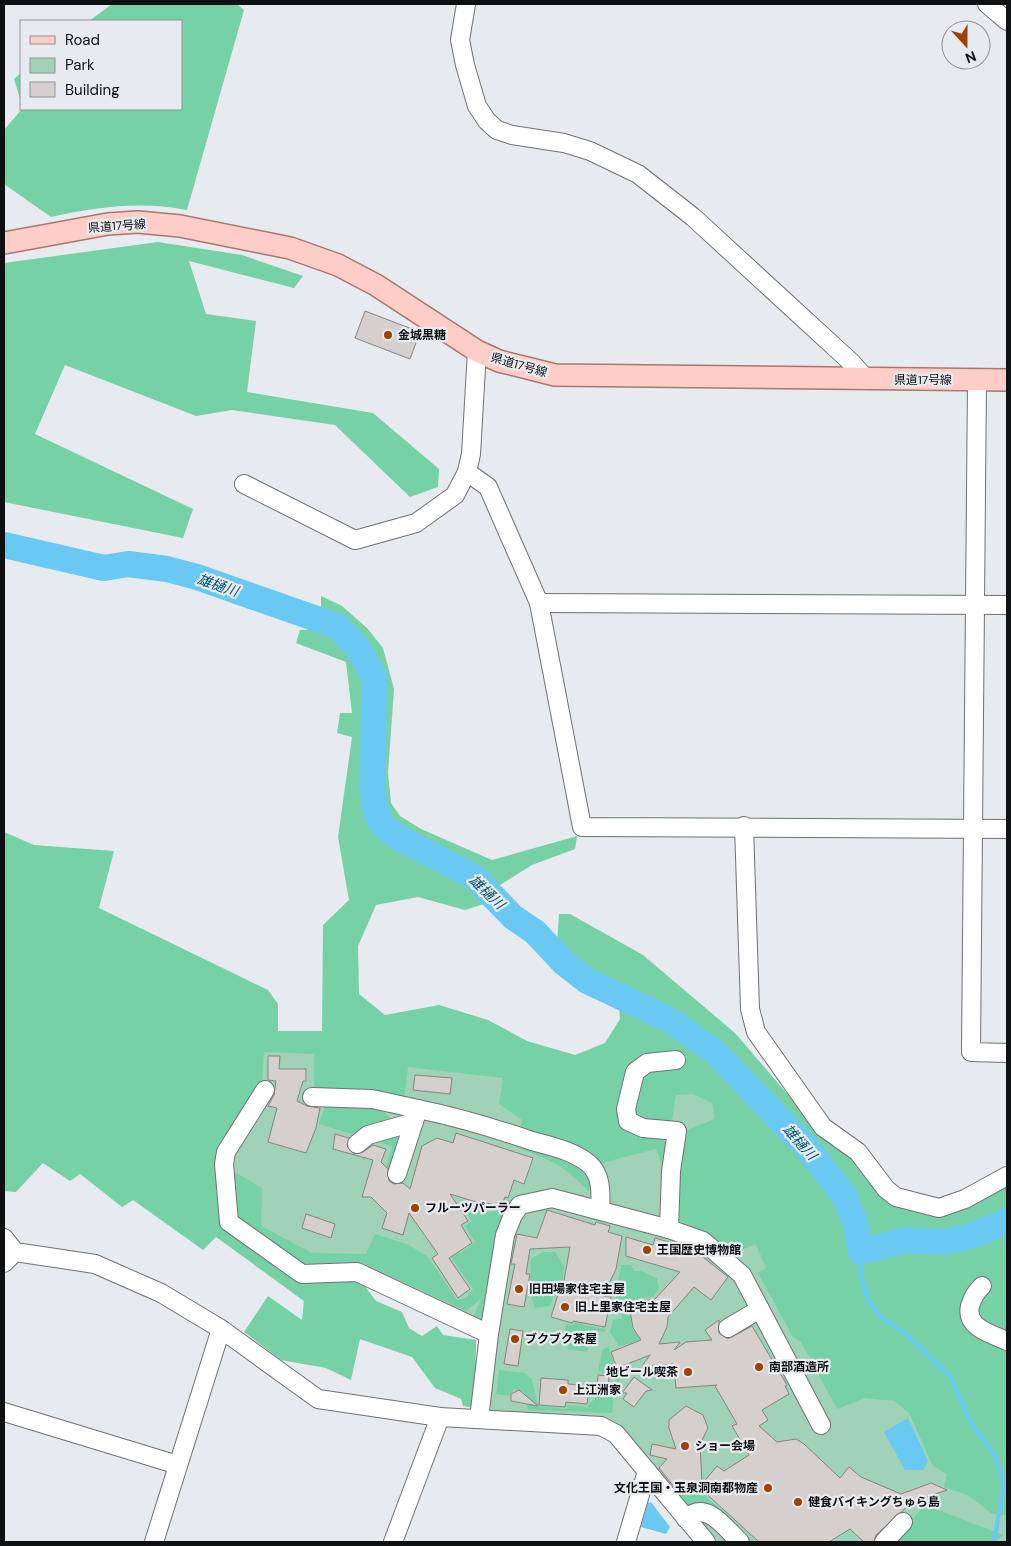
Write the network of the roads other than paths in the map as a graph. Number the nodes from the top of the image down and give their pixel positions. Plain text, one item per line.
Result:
1 (466, 4) edge
2 (987, 4) edge
3 (1007, 21) edge
4 (4, 243) edge
5 (477, 351) junction
6 (867, 380) junction
7 (977, 380) junction
8 (1007, 380) edge
9 (467, 472) junction
10 (244, 484) dead end
11 (539, 603) junction
12 (974, 604) junction
13 (1007, 605) edge
14 (744, 826) junction
15 (972, 829) junction
16 (1007, 829) edge
17 (1007, 1052) edge
18 (676, 1060) dead end
19 (266, 1090) dead end
20 (312, 1097) dead end
21 (416, 1115) junction
22 (357, 1144) dead end
23 (397, 1174) dead end
24 (1007, 1176) edge
25 (600, 1210) junction
26 (669, 1229) junction
27 (4, 1238) edge
28 (9, 1258) edge
29 (982, 1286) dead end
30 (760, 1308) junction
31 (728, 1328) dead end
32 (221, 1330) junction
33 (489, 1334) junction
34 (1007, 1340) edge
35 (4, 1412) edge
36 (440, 1417) junction
37 (479, 1419) junction
38 (821, 1425) dead end
39 (178, 1465) junction
40 (647, 1471) junction
41 (686, 1519) junction
42 (903, 1522) dead end
43 (154, 1542) edge
44 (393, 1542) edge
45 (626, 1542) edge
46 (706, 1542) edge
47 (740, 1542) edge
48 (884, 1542) edge

1 - 6 street
2 - 3 street
4 - 5 main road, 県道17号線
5 - 6 main road, 県道17号線
5 - 9 street
6 - 7 main road, 県道17号線
7 - 8 main road, 県道17号線
7 - 12 street
9 - 10 street
9 - 11 street
11 - 12 street
11 - 14 street
12 - 13 street
12 - 15 street
14 - 15 street
14 - 24 street
15 - 16 street
15 - 17 street
18 - 26 street
19 - 33 street
20 - 21 street
21 - 22 street
21 - 23 street
21 - 25 street
25 - 26 street
25 - 33 street
26 - 30 street
27 - 28 street
28 - 32 street
29 - 34 street
30 - 31 street
30 - 38 street
32 - 36 street
32 - 39 street
33 - 37 street
35 - 39 street
36 - 37 street
36 - 44 street
37 - 40 street
39 - 43 street
40 - 41 street
40 - 45 street
41 - 46 street
41 - 47 street
42 - 48 street

